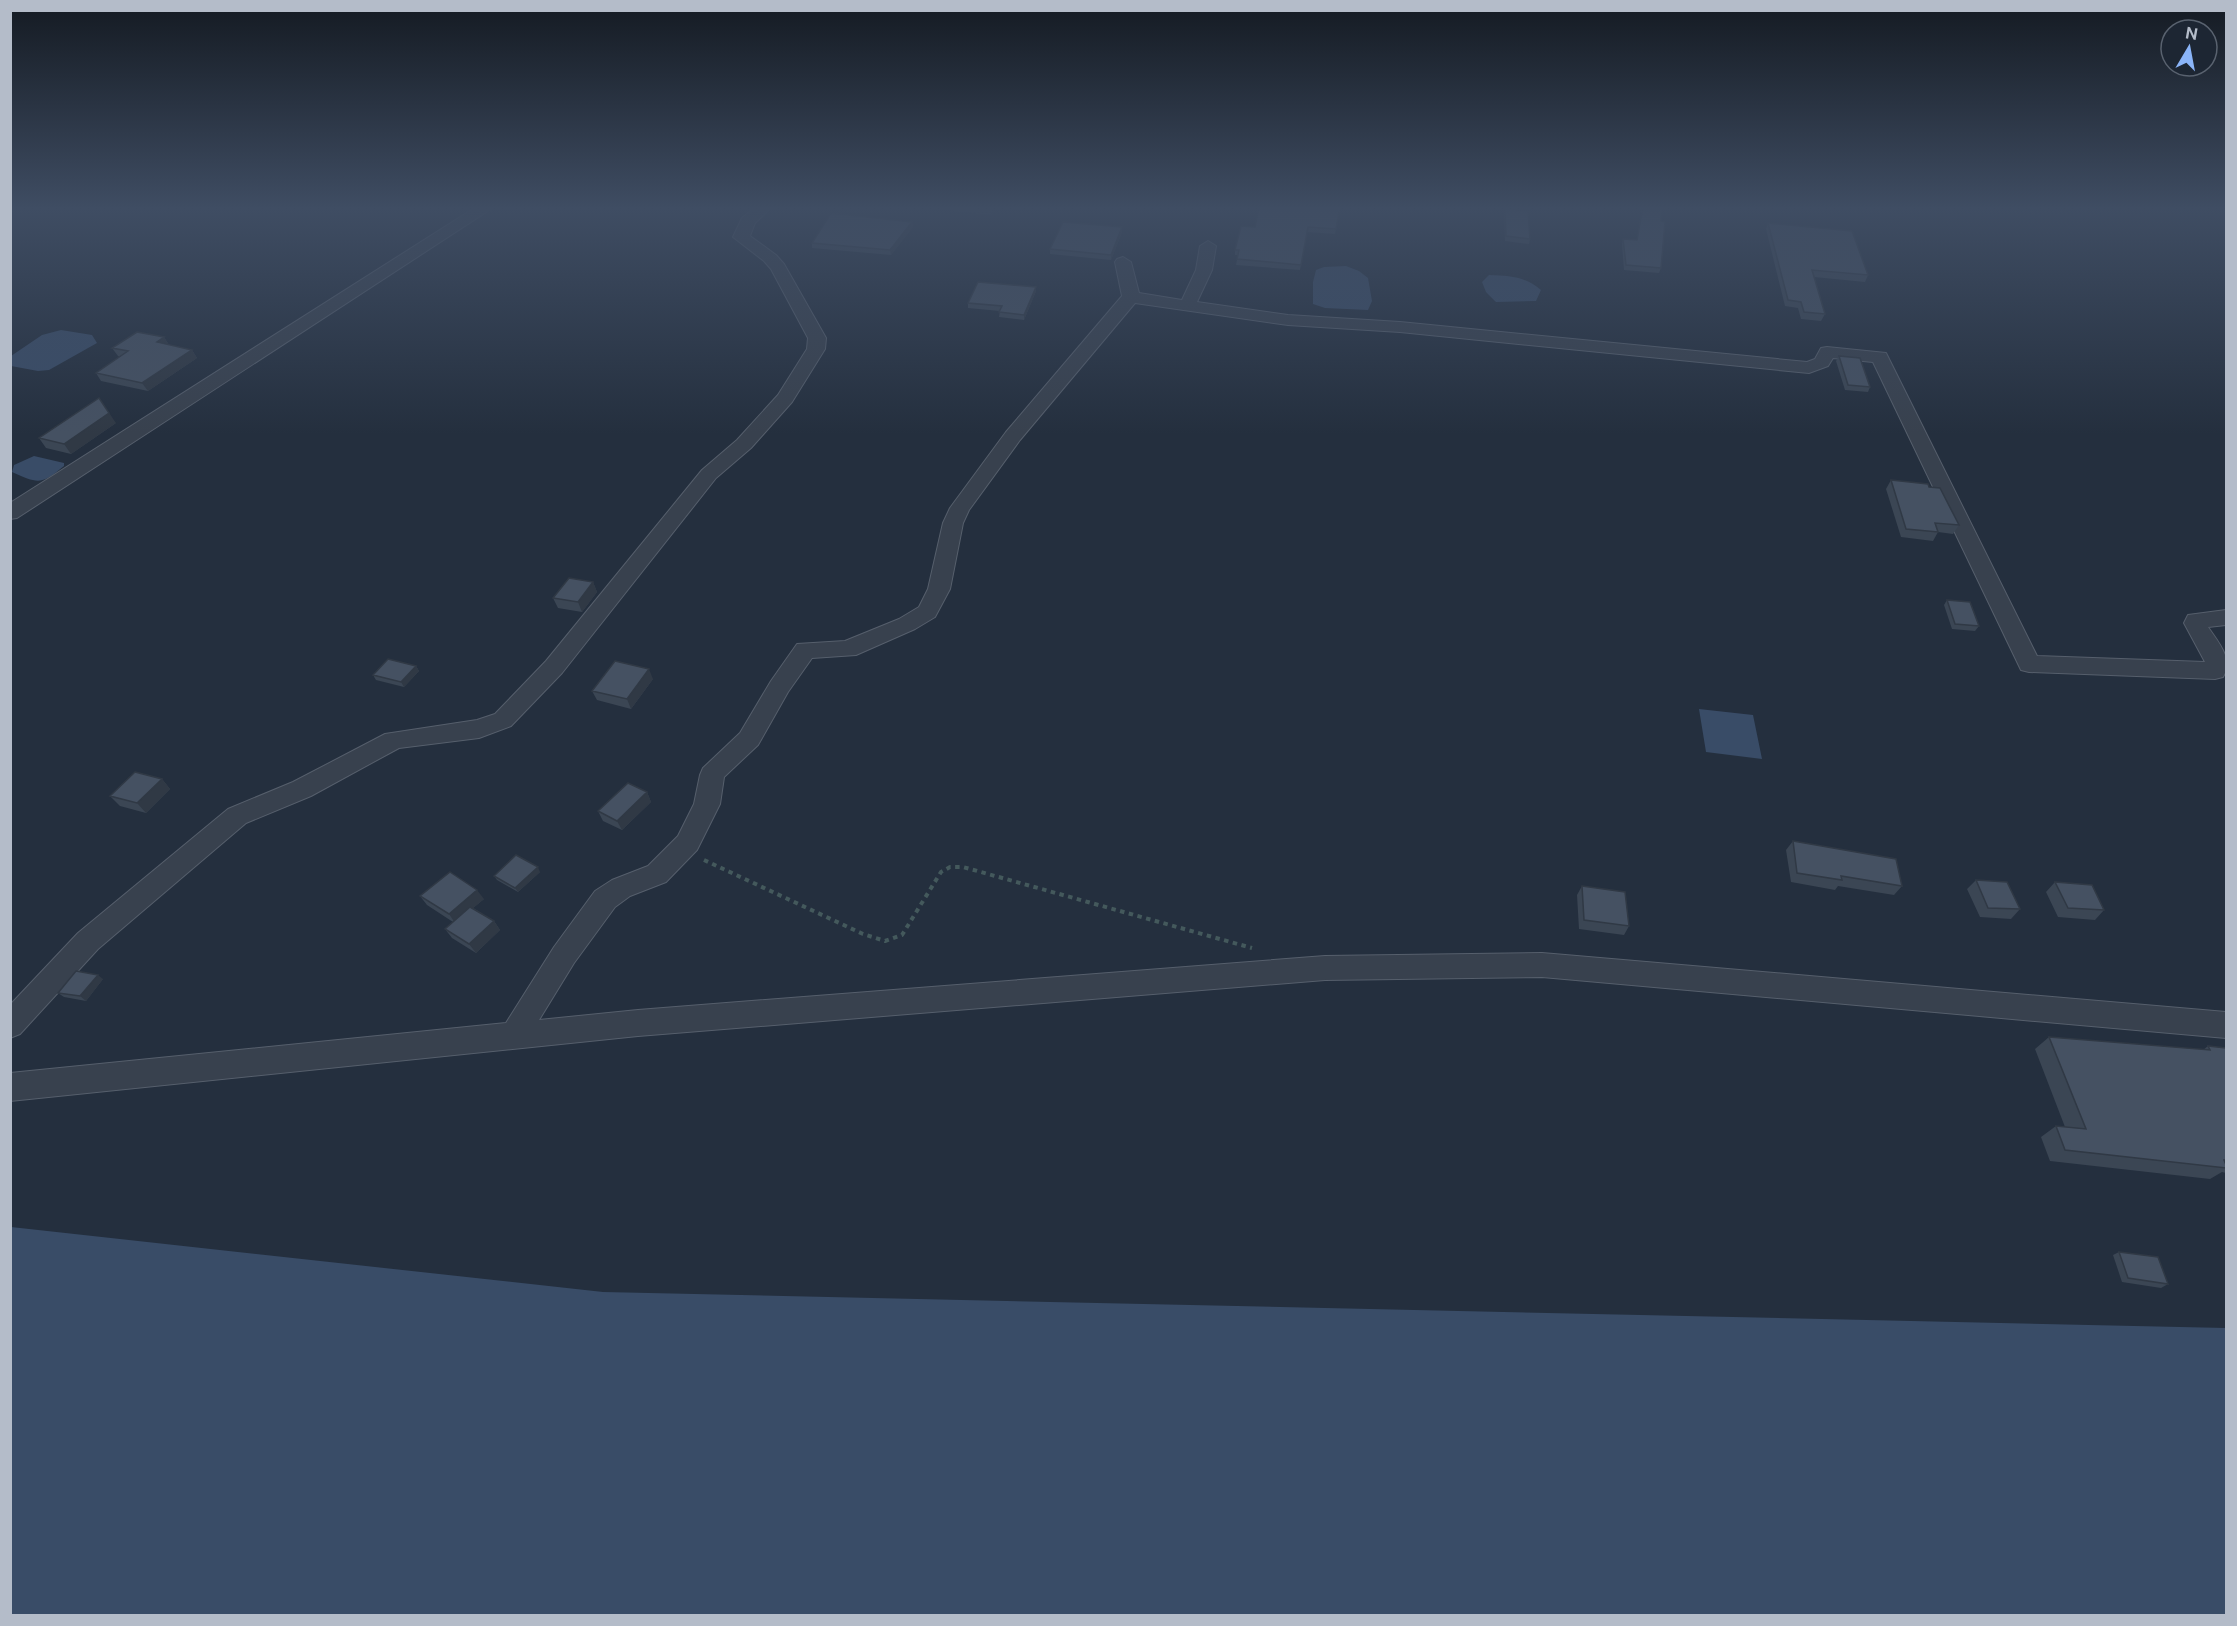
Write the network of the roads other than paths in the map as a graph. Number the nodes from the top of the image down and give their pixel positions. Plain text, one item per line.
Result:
1 (368, 283) edge
2 (786, 283) edge
3 (1128, 283) edge
4 (1199, 283) edge
5 (1131, 297) junction
6 (1187, 306) junction
7 (10, 513) edge
8 (2226, 618) edge
9 (10, 1025) edge
10 (2226, 1025) edge
11 (514, 1036) junction
12 (10, 1087) edge

1 - 7 street
2 - 9 street
3 - 5 street
4 - 6 street
5 - 6 street
5 - 11 street
6 - 8 street
10 - 11 street
11 - 12 street

